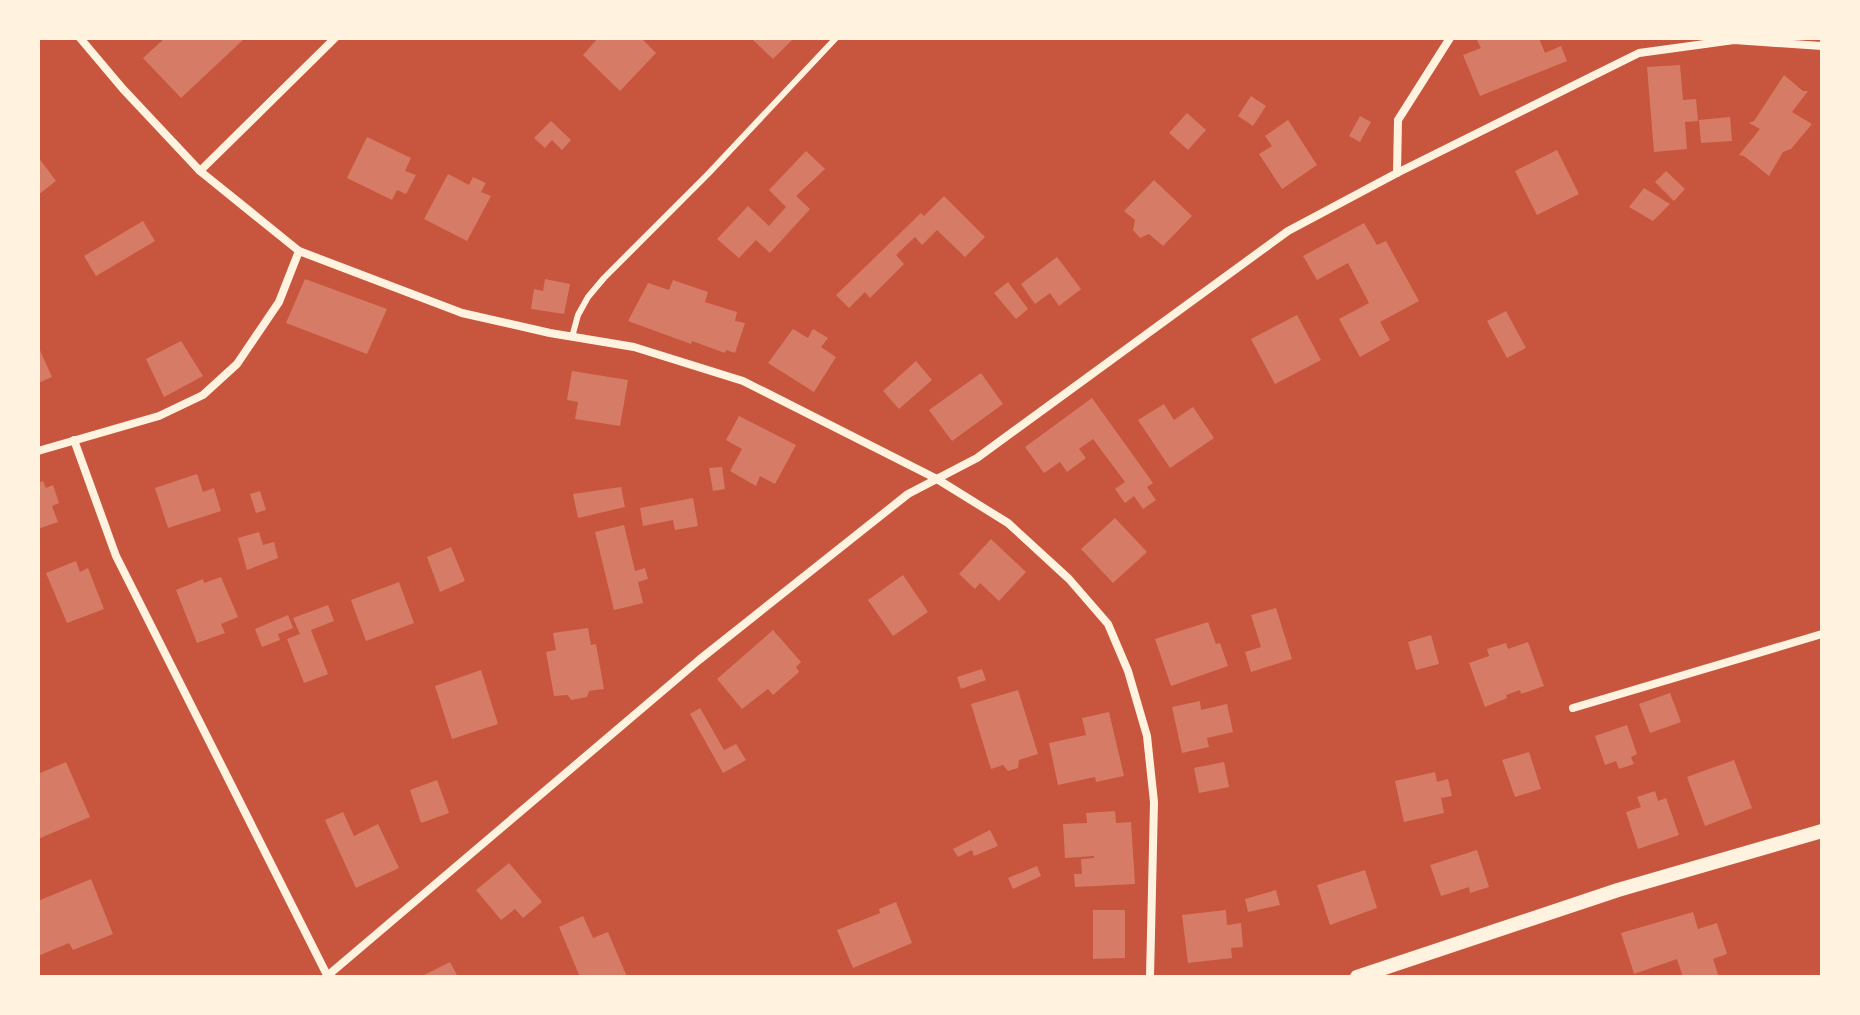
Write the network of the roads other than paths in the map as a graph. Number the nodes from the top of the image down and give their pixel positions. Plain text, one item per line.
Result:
1 (80, 38) edge
2 (335, 38) edge
3 (836, 38) edge
4 (1450, 38) edge
5 (1822, 46) edge
6 (200, 171) junction
7 (1397, 173) junction
8 (299, 251) junction
9 (572, 337) junction
10 (74, 440) junction
11 (38, 451) edge
12 (937, 479) junction
13 (1822, 634) edge
14 (1573, 708) dead end
15 (1822, 831) edge
16 (327, 976) edge
17 (1150, 977) edge
18 (1357, 977) edge

1 - 6 street
2 - 6 street
3 - 9 lane
4 - 7 street
5 - 7 street
6 - 8 street
7 - 12 street
8 - 9 street
8 - 10 street
9 - 12 street
10 - 11 street
10 - 16 street
12 - 16 street
12 - 17 street
13 - 14 street
15 - 18 street

